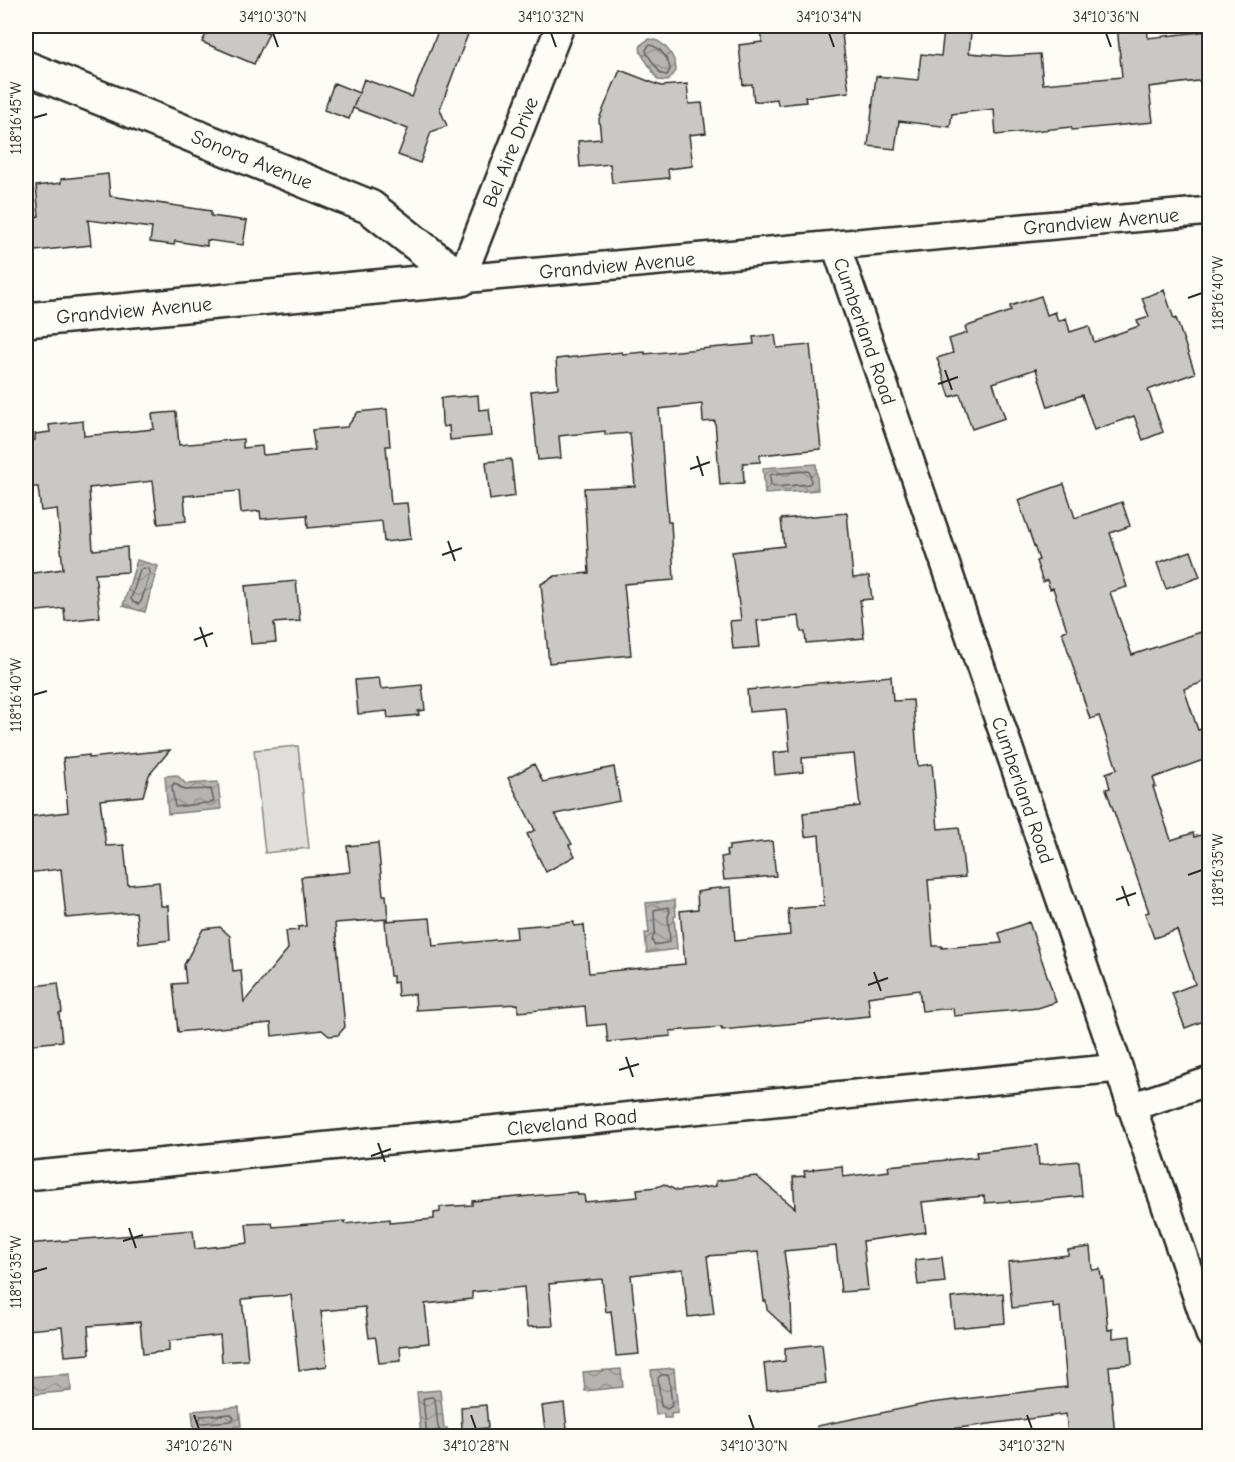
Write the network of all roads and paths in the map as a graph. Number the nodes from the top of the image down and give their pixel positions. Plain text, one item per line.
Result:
1 (560, 26) edge
2 (26, 68) edge
3 (1209, 211) edge
4 (836, 246) junction
5 (461, 279) junction
6 (26, 320) edge
7 (1118, 1068) junction
8 (1209, 1081) edge
9 (1131, 1107) junction
10 (26, 1176) edge
11 (1209, 1334) edge

1 - 5 street, Bel Aire Drive
2 - 5 street, Sonora Avenue
3 - 4 street, Grandview Avenue
4 - 5 street, Grandview Avenue
4 - 7 street, Cumberland Road
5 - 6 street, Grandview Avenue
7 - 9 street, Cumberland Road
7 - 10 street, Cleveland Road
8 - 9 street
9 - 11 street, Cumberland Road

